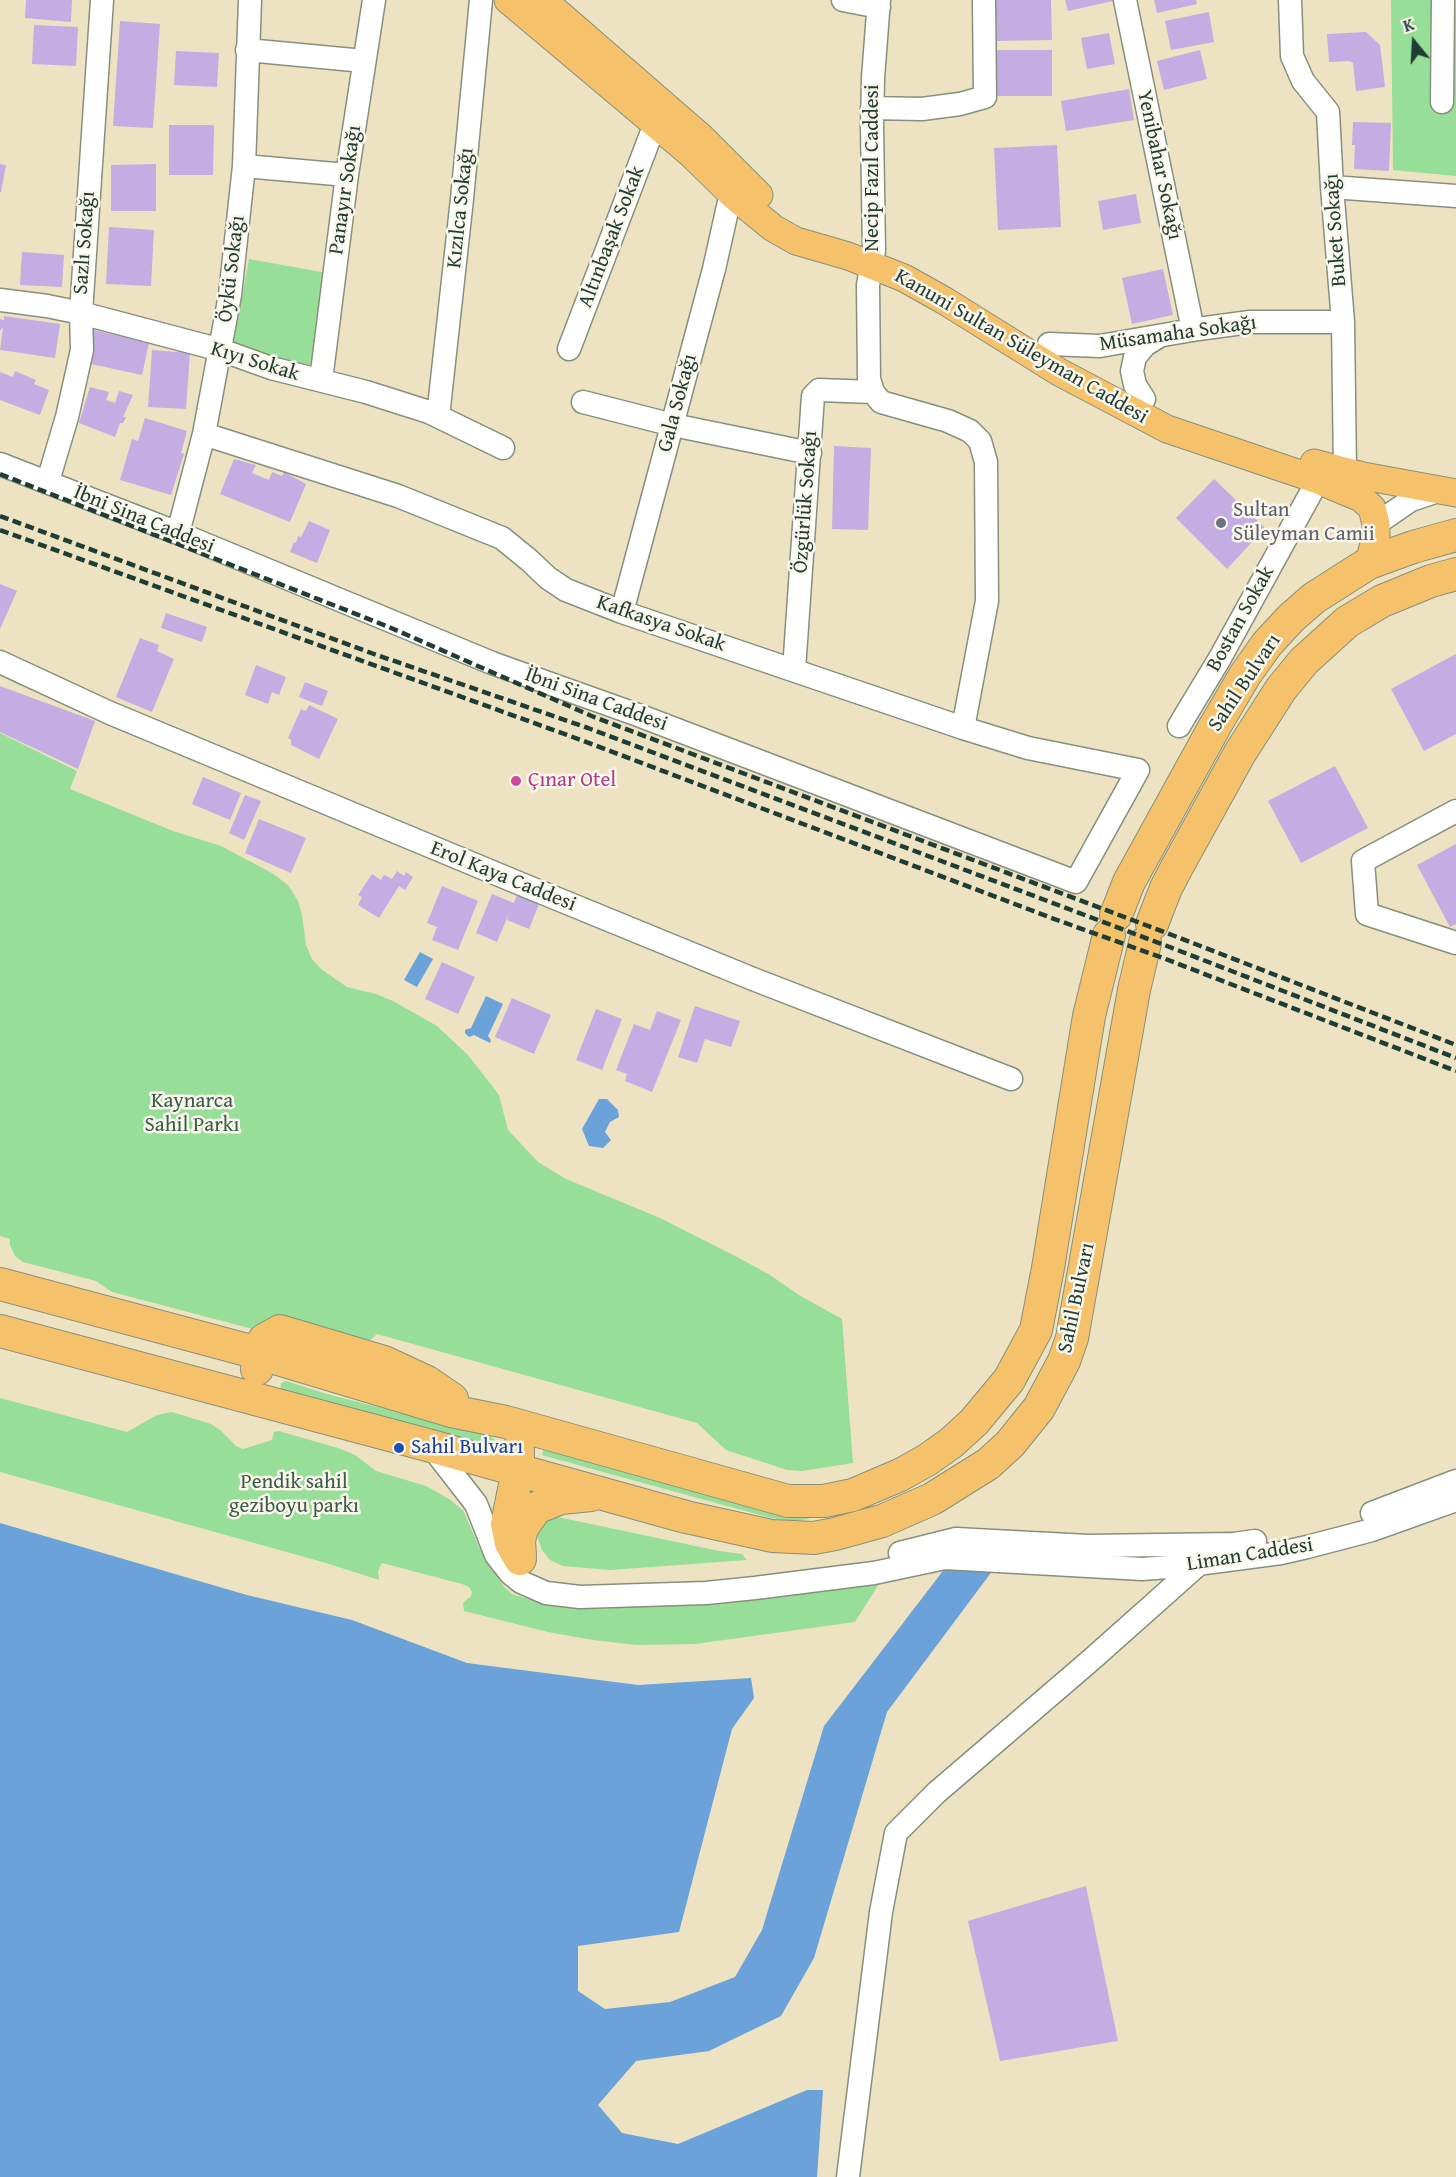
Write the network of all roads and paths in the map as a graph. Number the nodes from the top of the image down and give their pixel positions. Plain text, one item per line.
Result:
1 (102, 0) edge
2 (250, 0) edge
3 (374, 0) edge
4 (481, 0) edge
5 (508, 0) edge
6 (543, 0) edge
7 (843, 0) edge
8 (984, 0) edge
9 (1125, 0) edge
10 (1290, 0) edge
11 (1443, 0) edge
12 (879, 3) edge
13 (248, 50) junction
14 (364, 61) junction
15 (1442, 102) dead end
16 (872, 108) junction
17 (655, 124) junction
18 (244, 166) junction
19 (347, 175) junction
20 (1332, 187) junction
21 (731, 193) junction
22 (1456, 196) edge
23 (874, 258) junction
24 (0, 300) edge
25 (81, 313) junction
26 (1343, 322) junction
27 (1193, 330) junction
28 (1159, 336) junction
29 (1049, 344) junction
30 (569, 349) dead end
31 (221, 350) junction
32 (321, 380) junction
33 (873, 392) junction
34 (1144, 399) junction
35 (583, 402) dead end
36 (438, 416) junction
37 (673, 425) junction
38 (204, 434) junction
39 (503, 448) dead end
40 (810, 453) junction
41 (0, 464) edge
42 (1345, 471) junction
43 (1318, 480) junction
44 (48, 481) junction
45 (1449, 491) edge
46 (1376, 524) junction
47 (178, 533) junction
48 (1456, 536) edge
49 (1369, 563) junction
50 (1456, 574) edge
51 (622, 612) junction
52 (0, 662) edge
53 (794, 670) junction
54 (1179, 726) dead end
55 (963, 728) junction
56 (1138, 770) joint
57 (1456, 811) edge
58 (1456, 943) edge
59 (1011, 1079) dead end
60 (0, 1284) edge
61 (0, 1331) edge
62 (258, 1353) junction
63 (256, 1399) junction
64 (513, 1424) junction
65 (431, 1446) junction
66 (518, 1470) junction
67 (1456, 1481) edge
68 (603, 1494) junction
69 (1456, 1500) edge
70 (965, 1549) junction
71 (1038, 1553) junction
72 (520, 1559) junction
73 (1201, 1562) junction
74 (848, 2177) edge

1 - 25 street, Sazlı Sokağı
2 - 13 street, Öykü Sokağı
3 - 14 street, Panayır Sokağı
4 - 36 street, Kızılca Sokağı
5 - 17 main road, Kanuni Sultan Süleyman Caddesi
6 - 23 main road, Kanuni Sultan Süleyman Caddesi
7 - 12 street
8 - 16 street
9 - 27 street, Yenibahar Sokağı
10 - 20 street, Buket Sokağı
11 - 15 street
12 - 16 street, Necip Fazıl Caddesi
13 - 14 street
13 - 18 street, Öykü Sokağı
14 - 19 street, Panayır Sokağı
16 - 23 street, Necip Fazıl Caddesi
17 - 21 main road, Kanuni Sultan Süleyman Caddesi
17 - 30 street, Altınbaşak Sokak
18 - 19 street
18 - 31 street, Öykü Sokağı
19 - 32 street, Panayır Sokağı
20 - 22 street
20 - 26 street, Buket Sokağı
21 - 23 main road, Kanuni Sultan Süleyman Caddesi
21 - 37 street, Gala Sokağı
23 - 29 main road, Kanuni Sultan Süleyman Caddesi
23 - 33 street, Necip Fazıl Caddesi
23 - 43 main road, Kanuni Sultan Süleyman Caddesi
24 - 25 street, Kıyı Sokak
25 - 31 street, Kıyı Sokak
25 - 44 street, Sazlı Sokağı
26 - 27 street, Müsamaha Sokağı
26 - 42 street, Buket Sokağı
27 - 28 street, Müsamaha Sokağı
28 - 29 street, Müsamaha Sokağı
28 - 34 street
29 - 34 main road, Kanuni Sultan Süleyman Caddesi
31 - 32 street, Kıyı Sokak
31 - 38 street, Öykü Sokağı
32 - 36 street, Kıyı Sokak
33 - 40 street, Özgürlük Sokağı
33 - 55 street
34 - 42 main road, Kanuni Sultan Süleyman Caddesi
35 - 37 street
36 - 39 street, Kıyı Sokak
37 - 40 street
37 - 51 street, Gala Sokağı
38 - 47 street, Öykü Sokağı
38 - 51 street, Kafkasya Sokak
40 - 53 street, Özgürlük Sokağı
41 - 44 street, İbni Sina Caddesi
42 - 45 main road, Kanuni Sultan Süleyman Caddesi
43 - 46 main road, Kanuni Sultan Süleyman Caddesi
43 - 54 street, Bostan Sokak
44 - 47 street, İbni Sina Caddesi
45 - 46 street
46 - 49 main road
47 - 56 street, İbni Sina Caddesi
48 - 49 highway, Sahil Bulvarı
49 - 64 highway, Sahil Bulvarı
50 - 68 highway, Sahil Bulvarı
51 - 53 street, Kafkasya Sokak
52 - 59 street, Erol Kaya Caddesi
53 - 55 street, Kafkasya Sokak
55 - 56 street, Kafkasya Sokak
57 - 58 street
60 - 62 highway
61 - 63 highway, Sahil Bulvarı
62 - 63 highway
62 - 64 highway, Sahil Bulvarı
63 - 65 highway, Sahil Bulvarı
64 - 66 highway
65 - 66 highway, Sahil Bulvarı
65 - 70 street
66 - 68 highway, Sahil Bulvarı
66 - 72 highway
67 - 71 street, Liman Caddesi
68 - 72 highway
69 - 73 street, Liman Caddesi
70 - 71 street
70 - 72 street
71 - 73 street, Liman Caddesi
73 - 74 street

